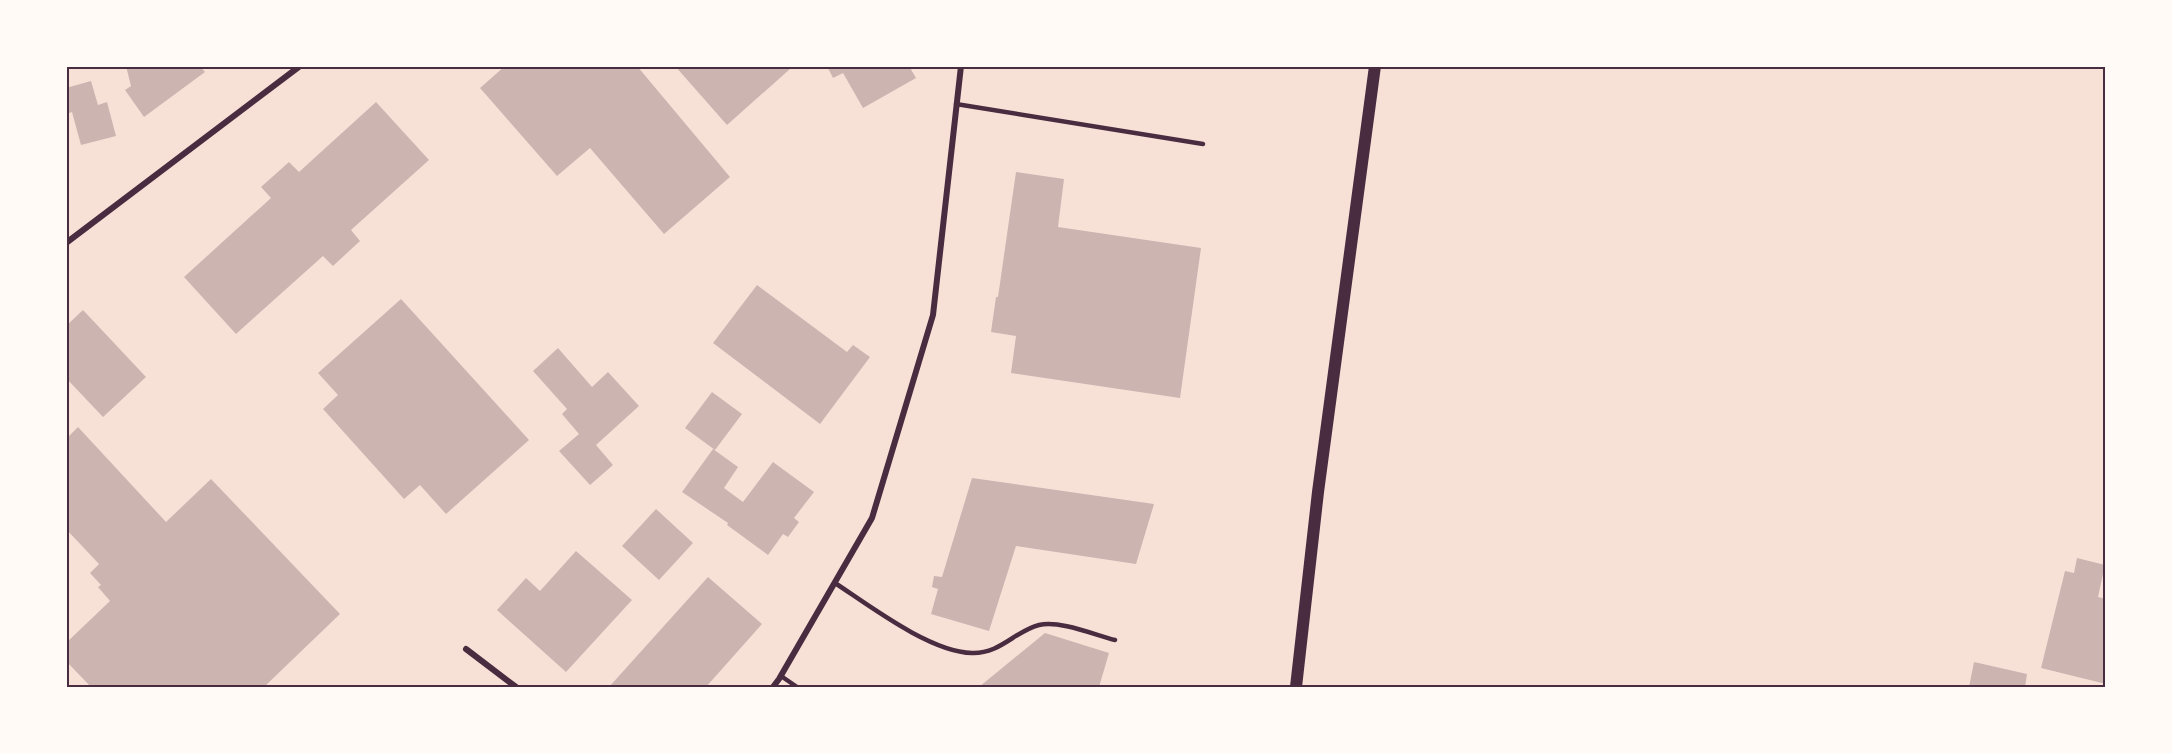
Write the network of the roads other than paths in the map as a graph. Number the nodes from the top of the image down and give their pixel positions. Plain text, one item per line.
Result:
1 (300, 66) edge
2 (960, 66) edge
3 (1375, 66) edge
4 (956, 104) junction
5 (1203, 144) dead end
6 (66, 243) edge
7 (835, 583) junction
8 (1115, 640) dead end
9 (466, 649) dead end
10 (781, 676) junction
11 (516, 687) edge
12 (773, 687) edge
13 (797, 687) edge
14 (1296, 687) edge

1 - 6 street
2 - 4 street
3 - 14 main road
4 - 5 lane
4 - 7 street
7 - 8 lane
7 - 10 street
9 - 11 street
10 - 12 street
10 - 13 lane

